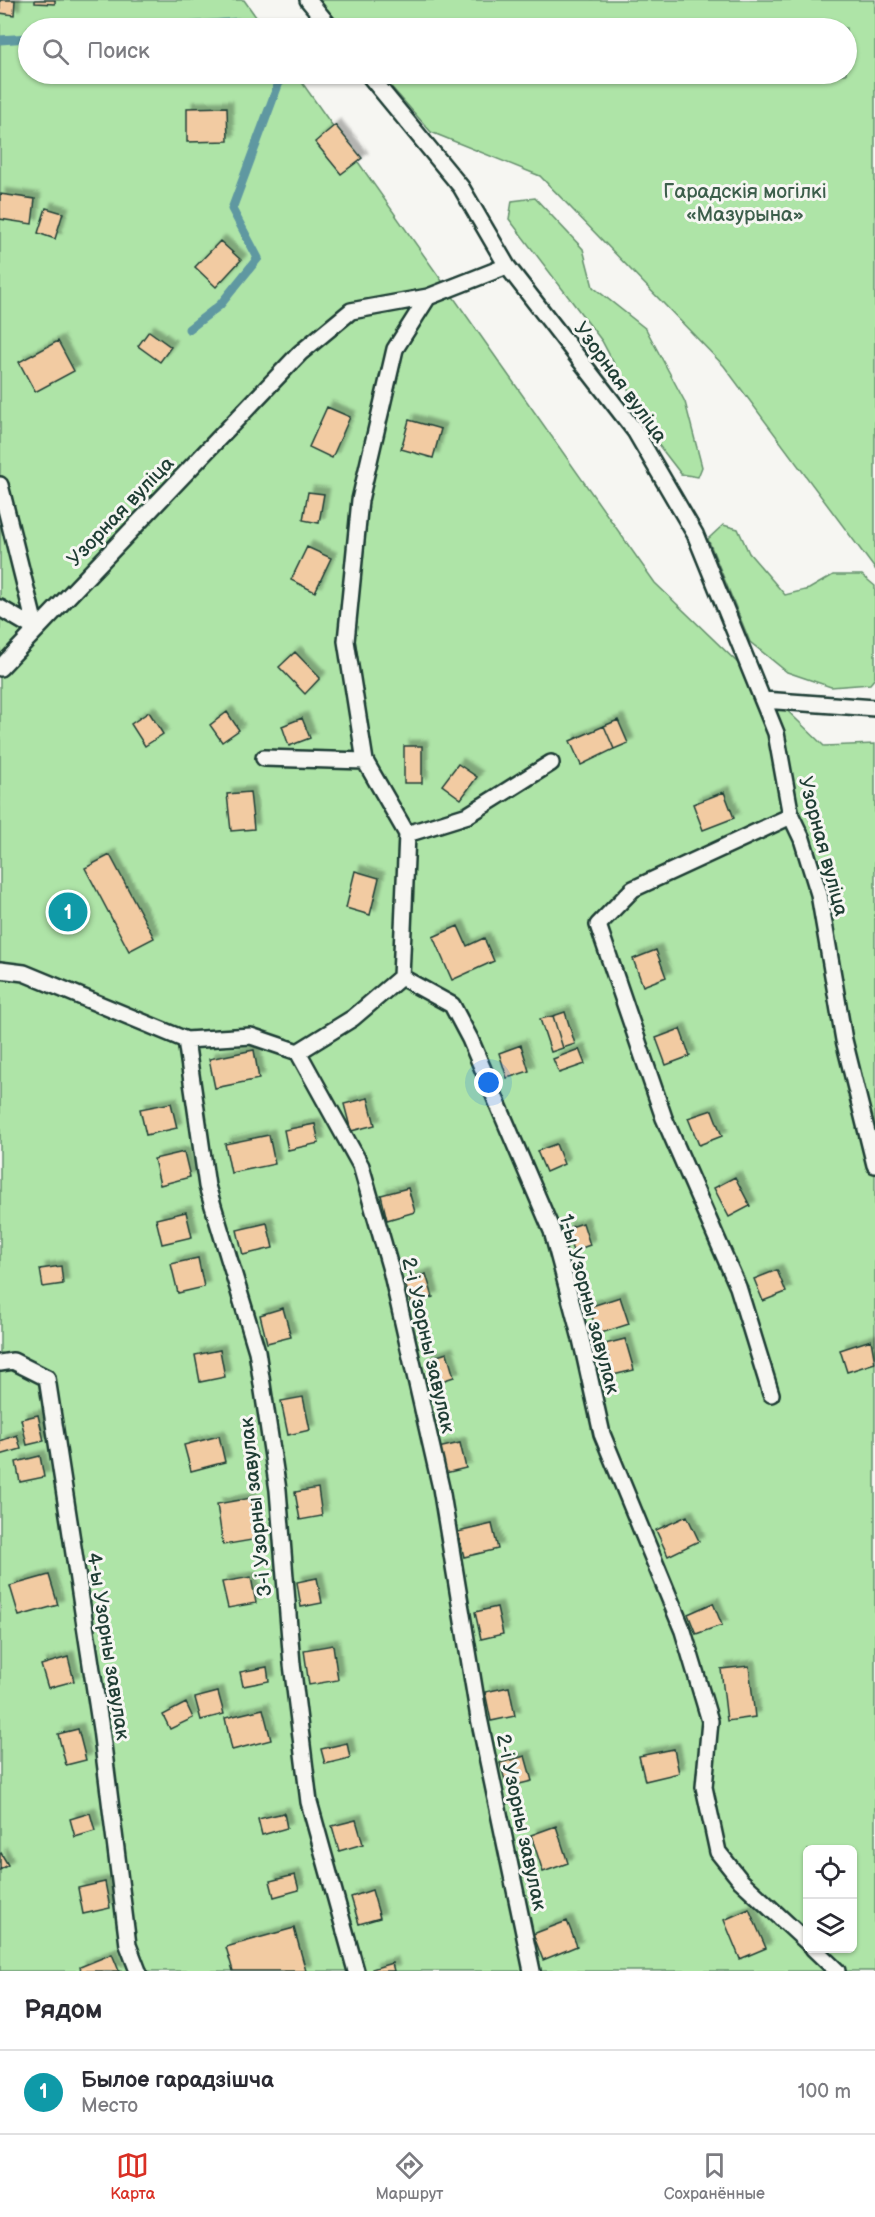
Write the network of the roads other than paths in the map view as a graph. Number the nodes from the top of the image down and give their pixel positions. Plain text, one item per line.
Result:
1 (308, 0) edge
2 (323, 18) edge
3 (376, 84) edge
4 (507, 266) junction
5 (428, 297) junction
6 (0, 485) edge
7 (0, 608) edge
8 (36, 629) junction
9 (0, 668) edge
10 (763, 700) junction
11 (875, 708) edge
12 (264, 758) dead end
13 (365, 761) junction
14 (551, 763) dead end
15 (791, 816) junction
16 (406, 834) junction
17 (0, 970) edge
18 (401, 977) junction
19 (186, 1040) junction
20 (298, 1053) junction
21 (875, 1165) edge
22 (0, 1363) edge
23 (771, 1394) dead end
24 (803, 1939) edge
25 (818, 1953) edge
26 (138, 1971) edge
27 (356, 1971) edge
28 (532, 1971) edge
29 (837, 1971) edge

1 - 2 lane
3 - 4 lane
4 - 5 lane, Узорная вуліца
4 - 10 lane, Узорная вуліца
5 - 8 lane, Узорная вуліца
5 - 13 lane
6 - 8 lane
7 - 8 lane
8 - 9 lane, Узорная вуліца
10 - 11 lane
10 - 15 lane, Узорная вуліца
12 - 13 lane
13 - 16 lane
14 - 16 lane
15 - 21 lane, Узорная вуліца
15 - 23 lane
16 - 18 lane
17 - 19 lane
18 - 20 lane
18 - 24 lane, 1-ы Узорны завулак
19 - 20 lane
19 - 27 lane, 3-і Узорны завулак
20 - 28 lane, 2-і Узорны завулак
22 - 26 lane, 4-ы Узорны завулак
25 - 29 lane

